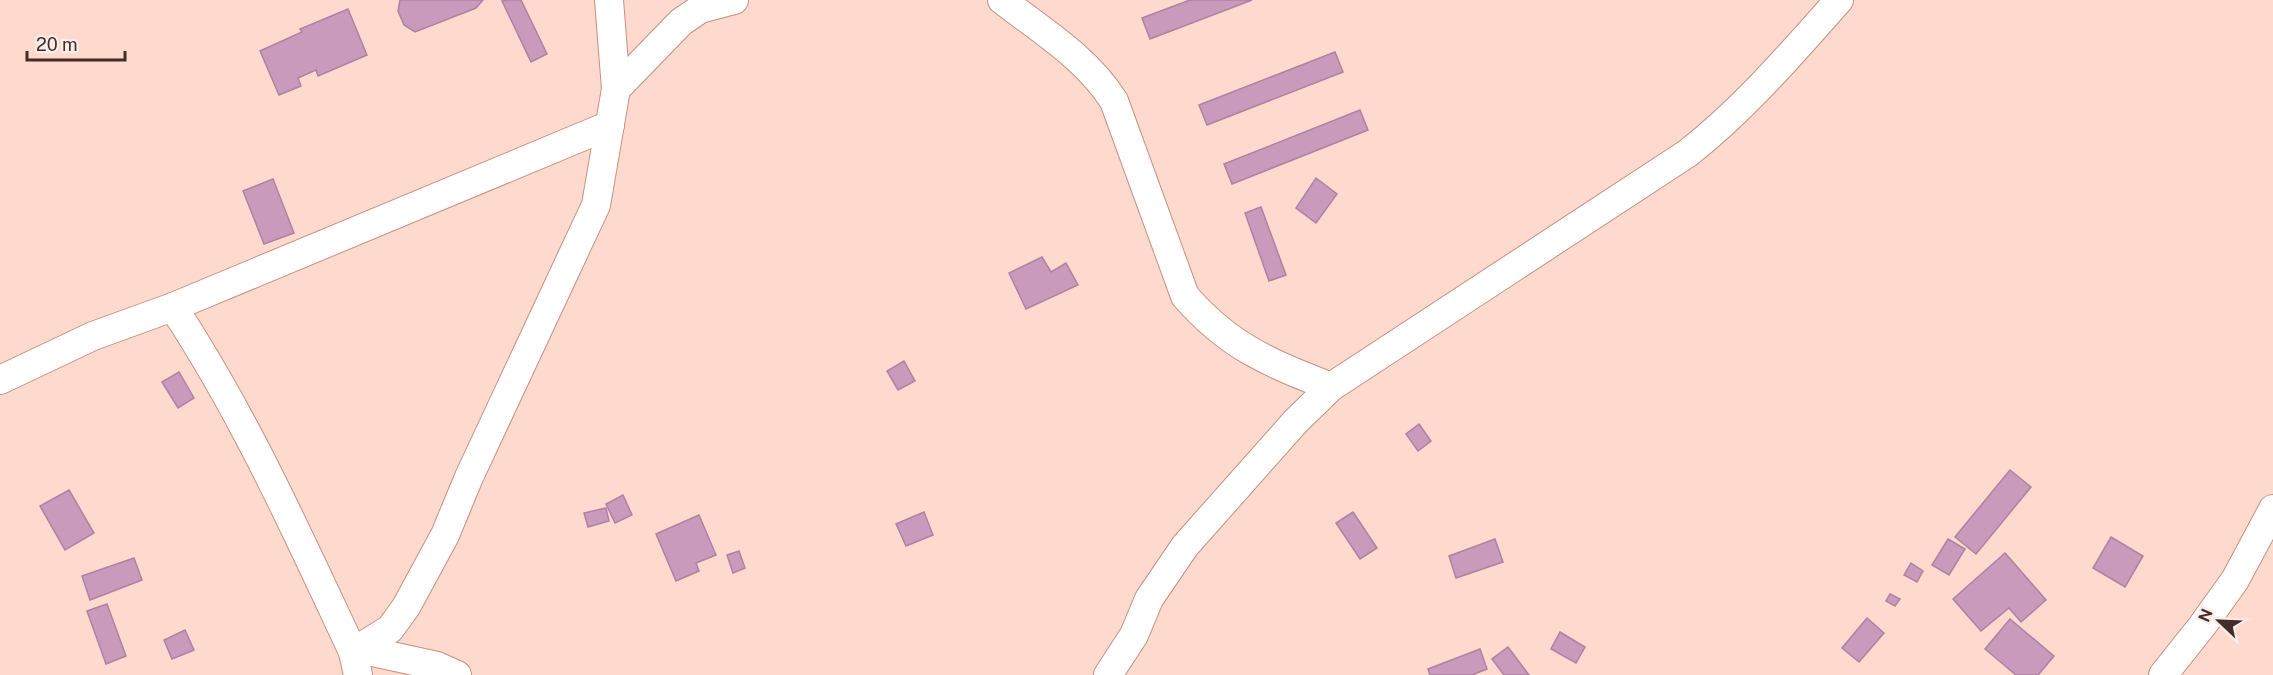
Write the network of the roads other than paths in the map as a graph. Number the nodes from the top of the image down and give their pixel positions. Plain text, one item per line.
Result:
1 (609, 0) edge
2 (734, 0) edge
3 (1002, 0) edge
4 (1839, 0) edge
5 (616, 89) junction
6 (610, 126) junction
7 (173, 308) junction
8 (0, 380) edge
9 (1331, 387) junction
10 (2273, 509) edge
11 (356, 659) edge
12 (458, 675) edge
13 (1108, 675) edge
14 (2163, 675) edge

1 - 5 street
2 - 5 street
3 - 9 street
4 - 9 street
5 - 6 street
6 - 7 street
6 - 11 street
7 - 8 street
7 - 11 street
9 - 13 street
10 - 14 street
11 - 12 street

